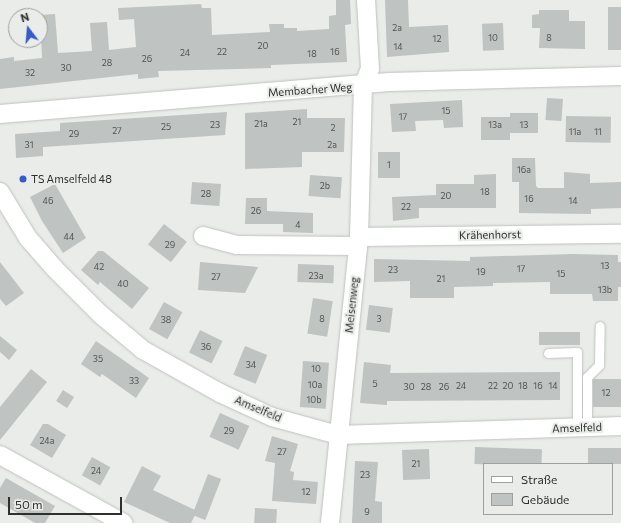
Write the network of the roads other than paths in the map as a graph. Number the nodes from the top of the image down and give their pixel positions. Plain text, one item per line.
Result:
1 (366, 0) edge
2 (621, 76) edge
3 (363, 86) junction
4 (0, 114) edge
5 (0, 192) edge
6 (621, 234) edge
7 (203, 236) dead end
8 (359, 242) junction
9 (600, 326) dead end
10 (548, 353) dead end
11 (621, 426) edge
12 (582, 428) junction
13 (338, 435) junction
14 (0, 455) edge
15 (123, 523) edge
16 (330, 523) edge

1 - 3 street, Meisenweg
2 - 3 street, Membacher Weg
3 - 4 street, Membacher Weg
3 - 8 street, Meisenweg
5 - 13 street, Amselfeld
6 - 8 street, Krähenhorst
7 - 8 street, Krähenhorst
8 - 13 street, Meisenweg
9 - 12 lane
10 - 12 lane
11 - 12 street, Amselfeld
12 - 13 street, Amselfeld
13 - 16 street, Meisenweg
14 - 15 street

